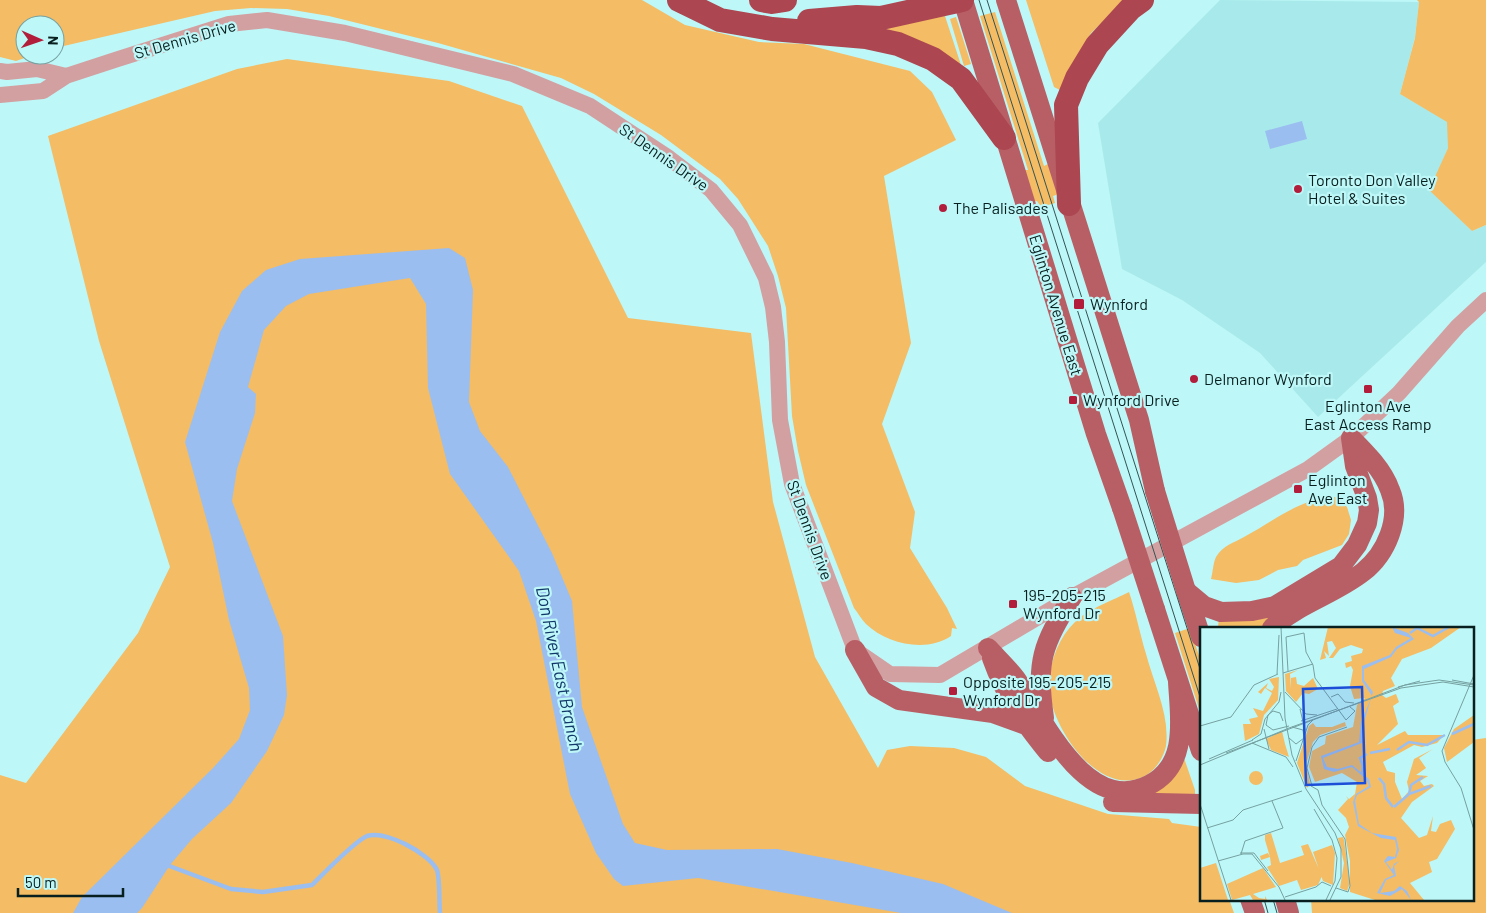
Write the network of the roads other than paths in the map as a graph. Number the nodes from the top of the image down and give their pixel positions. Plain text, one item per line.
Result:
1 (761, 0) edge
2 (785, 0) edge
3 (906, 0) edge
4 (963, 0) edge
5 (1006, 0) edge
6 (1142, 0) edge
7 (687, 4) edge
8 (856, 17) junction
9 (0, 71) edge
10 (66, 76) junction
11 (0, 95) edge
12 (1004, 138) junction
13 (1069, 204) junction
14 (1486, 300) edge
15 (1351, 438) junction
16 (1186, 591) junction
17 (1072, 597) junction
18 (1273, 627) edge
19 (1200, 634) edge
20 (988, 648) junction
21 (855, 650) junction
22 (1178, 682) junction
23 (1036, 726) junction
24 (1200, 748) edge
25 (1200, 804) edge
26 (1250, 900) edge
27 (1285, 900) edge
28 (1255, 913) edge
29 (1289, 913) edge

1 - 2 highway
3 - 8 highway
4 - 8 highway
4 - 12 main road, Eglinton Avenue East
5 - 13 main road
6 - 13 highway
7 - 8 highway
7 - 12 highway
9 - 10 street
10 - 11 street, St Dennis Drive
10 - 21 street, St Dennis Drive
12 - 22 main road, Eglinton Avenue East, bridge
13 - 16 main road, bridge
14 - 15 street
15 - 16 main road
15 - 17 street
15 - 18 main road
16 - 19 main road
17 - 20 street
17 - 23 main road
20 - 21 street
20 - 23 main road
21 - 23 main road
22 - 23 main road
22 - 24 main road, Eglinton Avenue East
23 - 25 main road
26 - 28 main road
27 - 29 main road

